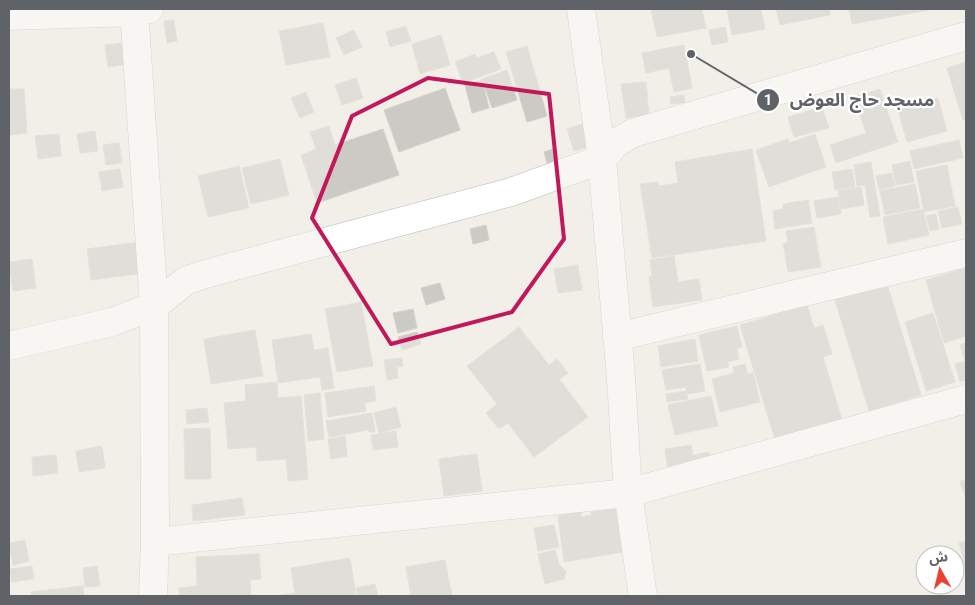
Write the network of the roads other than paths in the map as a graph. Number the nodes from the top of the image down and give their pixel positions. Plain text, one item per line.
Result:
1 (581, 9) edge
2 (139, 10) edge
3 (9, 16) edge
4 (966, 36) edge
5 (602, 158) junction
6 (966, 253) edge
7 (154, 306) junction
8 (617, 337) junction
9 (9, 346) edge
10 (966, 399) edge
11 (628, 493) junction
12 (155, 542) junction
13 (153, 596) edge
14 (643, 596) edge

1 - 5 street
2 - 3 street
2 - 7 street
4 - 5 street
5 - 7 street
5 - 8 street
6 - 8 street
7 - 9 street
7 - 12 street
8 - 11 street
10 - 11 street
11 - 12 street
11 - 14 street
12 - 13 street

